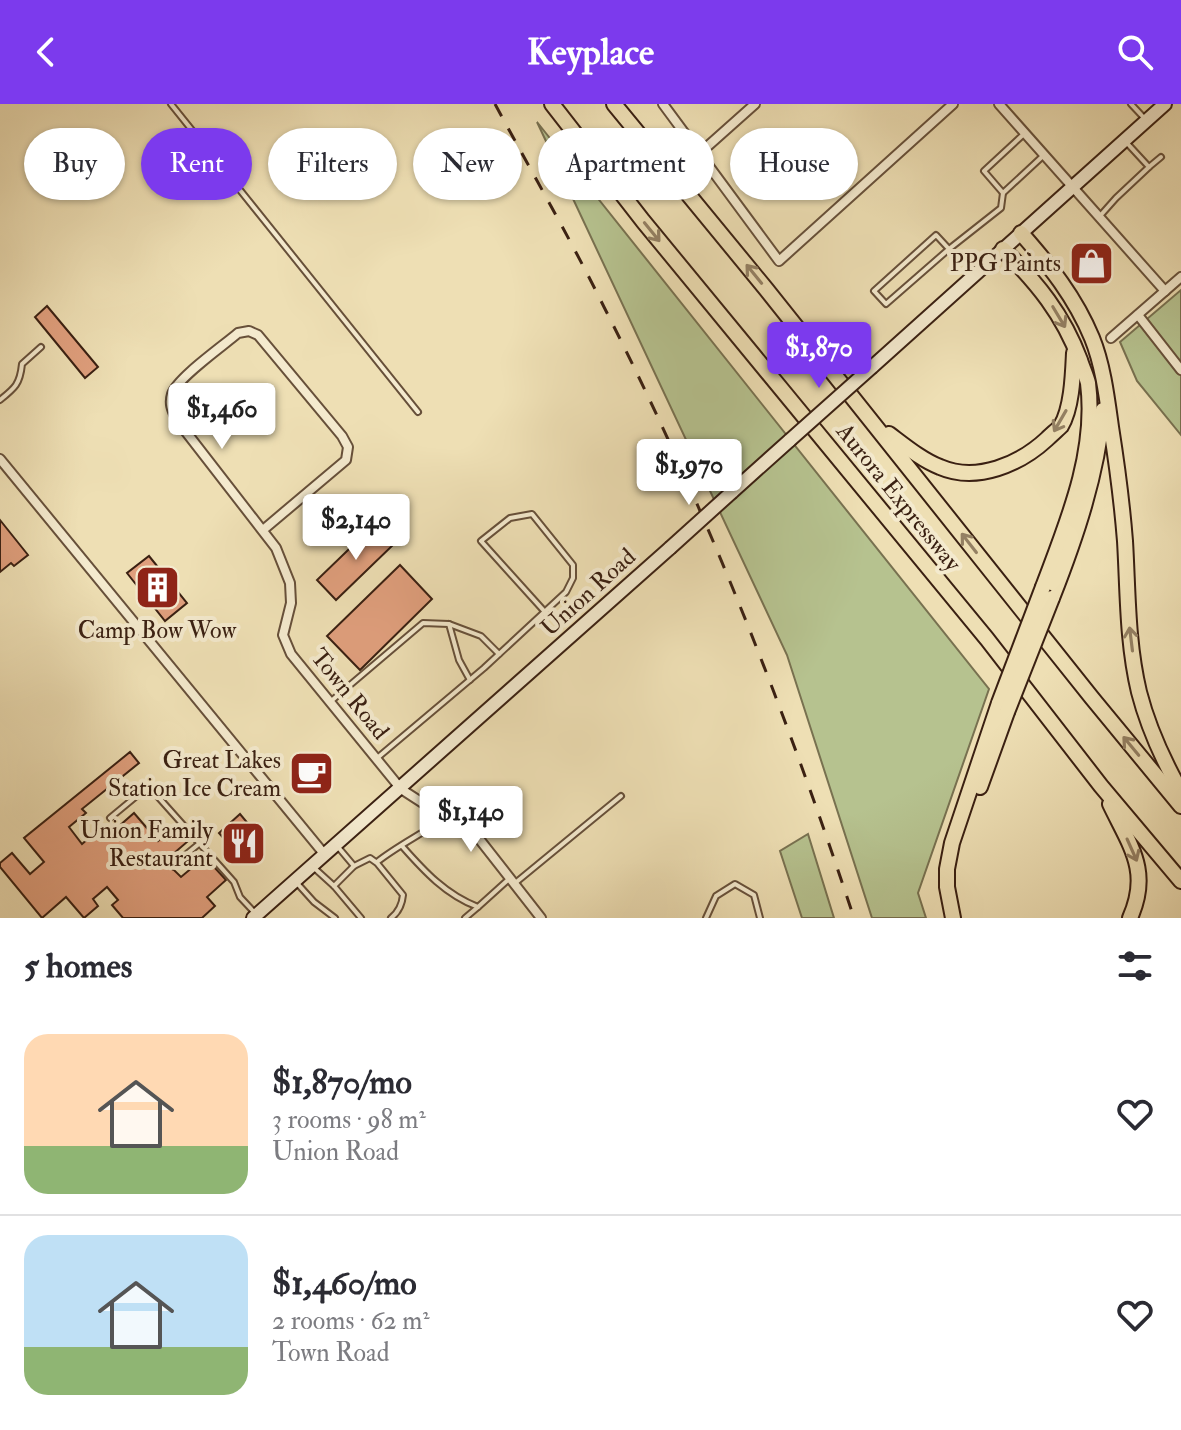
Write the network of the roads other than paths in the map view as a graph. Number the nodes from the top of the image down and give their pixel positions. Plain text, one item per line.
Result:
1 (171, 104) edge
2 (552, 104) edge
3 (614, 104) edge
4 (663, 104) edge
5 (755, 104) edge
6 (953, 104) edge
7 (999, 104) edge
8 (1131, 104) edge
9 (1165, 104) edge
10 (1147, 120) junction
11 (681, 128) edge
12 (1025, 133) junction
13 (1124, 140) junction
14 (714, 141) edge
15 (1044, 155) junction
16 (1161, 157) dead end
17 (1149, 167) junction
18 (714, 172) edge
19 (1073, 186) junction
20 (1003, 193) junction
21 (1100, 216) junction
22 (1021, 233) junction
23 (949, 249) junction
24 (1003, 249) junction
25 (1181, 277) edge
26 (1165, 291) junction
27 (1138, 315) junction
28 (1111, 338) dead end
29 (1074, 345) junction
30 (41, 347) dead end
31 (1181, 370) edge
32 (1105, 390) junction
33 (0, 400) edge
34 (418, 412) dead end
35 (874, 423) junction
36 (0, 459) edge
37 (3, 470) edge
38 (263, 530) junction
39 (1048, 592) junction
40 (545, 612) junction
41 (449, 624) junction
42 (499, 654) junction
43 (470, 680) junction
44 (330, 702) junction
45 (1003, 707) junction
46 (376, 759) junction
47 (1101, 786) junction
48 (401, 789) junction
49 (1181, 792) edge
50 (621, 796) dead end
51 (1181, 806) edge
52 (445, 817) junction
53 (110, 818) dead end
54 (200, 843) junction
55 (336, 845) junction
56 (402, 846) junction
57 (325, 855) junction
58 (377, 863) junction
59 (173, 865) dead end
60 (312, 866) junction
61 (354, 866) junction
62 (512, 880) junction
63 (296, 881) junction
64 (1181, 881) edge
65 (334, 886) junction
66 (478, 907) junction
67 (260, 915) edge
68 (335, 918) edge
69 (361, 918) edge
70 (391, 918) edge
71 (465, 918) edge
72 (541, 918) edge
73 (706, 918) edge
74 (760, 918) edge
75 (953, 918) edge
76 (963, 918) edge
77 (1130, 918) edge

1 - 34 lane
2 -> 47 highway, Aurora Expressway
35 -> 3 highway, Aurora Expressway
4 - 11 street
5 - 14 street
6 - 18 street
7 - 12 street
8 - 10 lane
9 - 10 main road, Union Road
10 - 13 main road, Union Road
12 - 15 street
12 - 20 lane
13 - 17 lane
13 - 19 main road, Union Road
15 - 19 street
15 - 20 lane
16 - 17 lane
17 - 21 lane
19 - 21 street
19 - 22 main road, Union Road
20 - 23 lane
21 - 26 street
22 - 24 main road, Union Road
22 - 32 highway
23 - 23 lane
24 -> 29 highway
24 - 48 main road, Union Road, bridge
25 - 26 street
26 - 27 street
27 - 28 street
27 - 31 street
29 -> 35 highway
29 - 39 highway
30 - 33 lane
32 - 39 highway
49 -> 32 highway
51 -> 35 highway, Aurora Expressway
36 - 37 street
37 - 57 street
38 - 38 street, Town Road
38 - 44 street, Town Road
39 - 45 highway, bridge
40 - 40 lane
40 - 42 lane
41 - 42 lane
41 - 43 lane
41 - 44 lane
42 - 43 lane
43 - 46 lane
44 - 46 street, Town Road
45 - 75 highway
45 - 76 highway
46 - 48 street, Town Road
47 - 64 highway, Aurora Expressway
47 -> 77 highway
48 - 52 street, Town Road
48 - 55 main road, Union Road
50 - 62 lane
52 - 56 lane
52 - 62 street, Town Road
53 - 54 lane
54 - 59 lane
54 - 67 lane
55 - 57 main road, Union Road
55 - 61 lane
56 - 58 lane
56 - 66 lane
57 - 60 main road, Union Road
58 - 61 lane
58 - 70 lane
60 - 63 main road, Union Road
60 - 65 lane
61 - 65 lane
62 - 66 lane
62 - 72 street, Town Road
63 - 67 main road, Union Road
63 - 68 lane
65 - 69 lane
66 - 71 lane
73 - 74 lane

